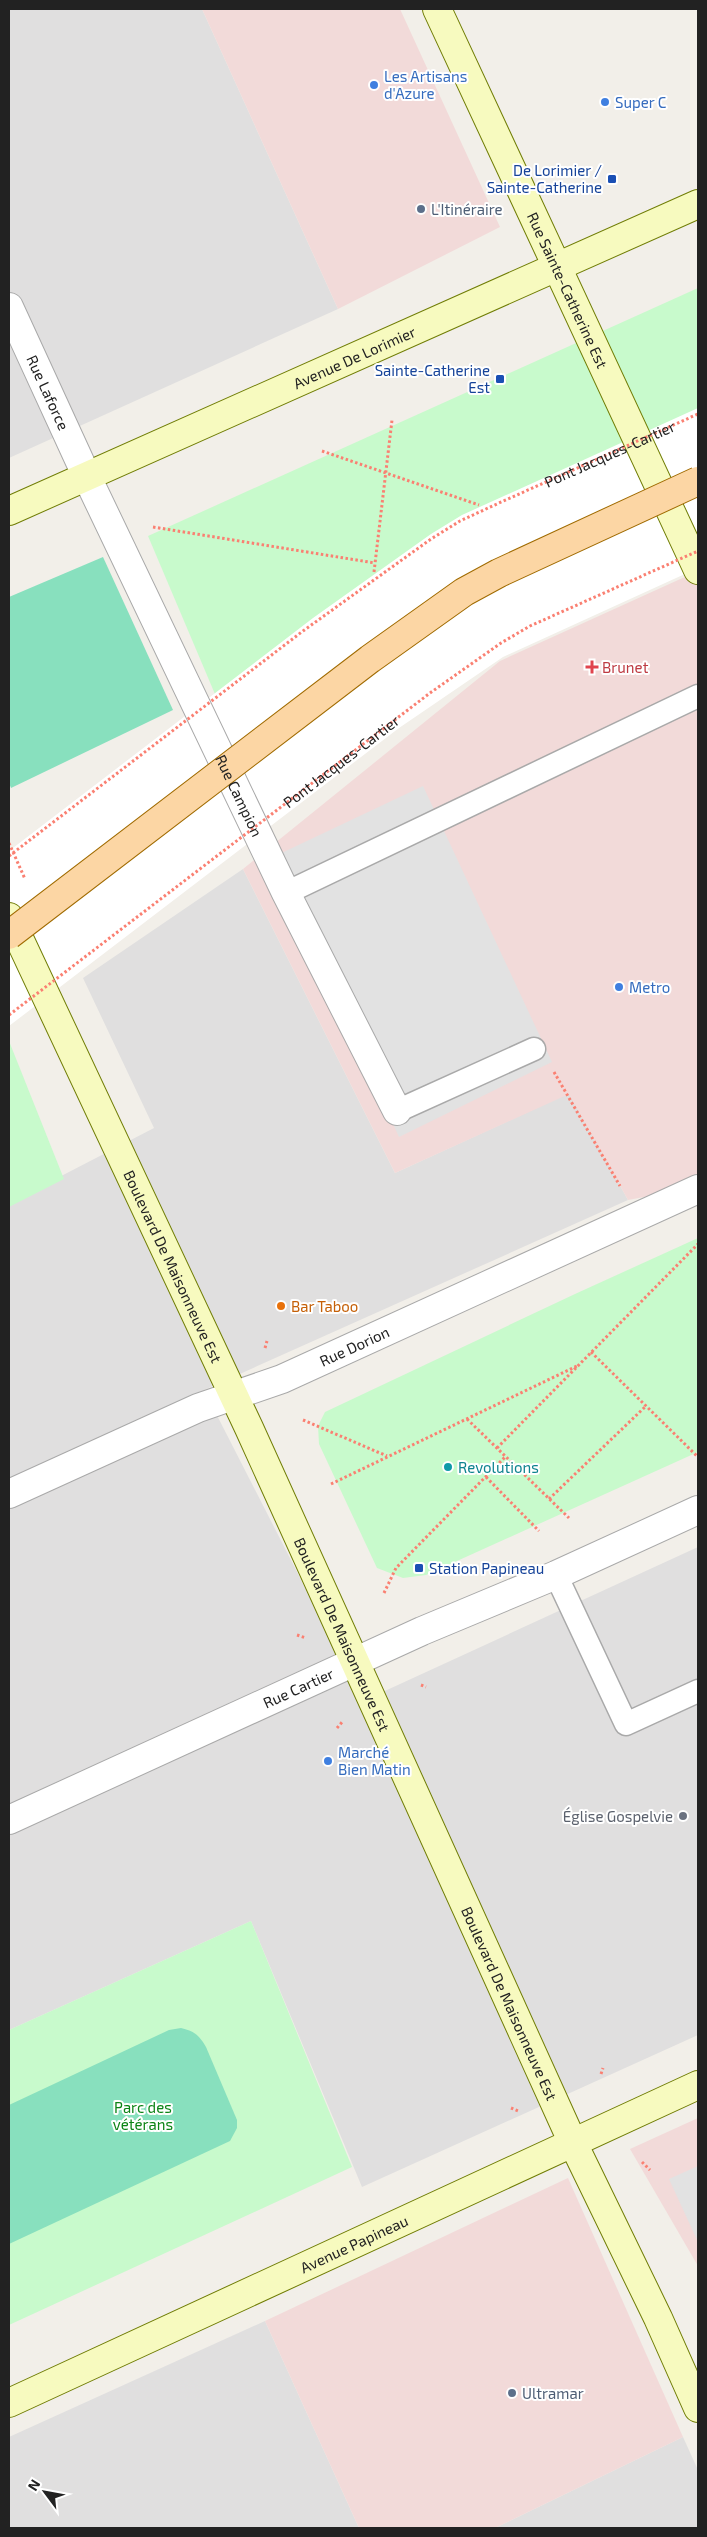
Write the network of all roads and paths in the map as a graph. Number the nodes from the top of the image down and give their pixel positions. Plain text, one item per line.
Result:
1 (437, 9) edge
2 (698, 204) edge
3 (557, 268) junction
4 (9, 307) edge
5 (698, 414) edge
6 (392, 420) dead end
7 (322, 451) dead end
8 (386, 473) junction
9 (87, 477) junction
10 (698, 481) edge
11 (479, 504) dead end
12 (9, 511) edge
13 (153, 527) dead end
14 (698, 551) edge
15 (376, 563) junction
16 (698, 570) edge
17 (374, 572) dead end
18 (698, 696) edge
19 (9, 856) edge
20 (286, 892) junction
21 (9, 917) edge
22 (9, 935) edge
23 (9, 1014) edge
24 (534, 1049) joint
25 (397, 1111) joint
26 (620, 1186) dead end
27 (698, 1189) edge
28 (698, 1244) edge
29 (267, 1341) dead end
30 (265, 1348) dead end
31 (591, 1352) junction
32 (580, 1364) junction
33 (234, 1396) junction
34 (646, 1406) junction
35 (468, 1419) junction
36 (303, 1420) dead end
37 (498, 1448) junction
38 (388, 1456) junction
39 (506, 1456) junction
40 (698, 1457) edge
41 (486, 1477) junction
42 (331, 1484) dead end
43 (9, 1494) edge
44 (549, 1499) junction
45 (698, 1510) edge
46 (568, 1518) dead end
47 (539, 1531) dead end
48 (556, 1575) junction
49 (384, 1593) dead end
50 (297, 1635) dead end
51 (306, 1638) dead end
52 (355, 1662) junction
53 (421, 1685) dead end
54 (426, 1688) dead end
55 (698, 1691) edge
56 (344, 1720) dead end
57 (337, 1728) dead end
58 (9, 1820) edge
59 (603, 2068) dead end
60 (601, 2074) dead end
61 (698, 2085) edge
62 (511, 2108) dead end
63 (518, 2111) dead end
64 (572, 2141) junction
65 (642, 2162) dead end
66 (650, 2170) dead end
67 (9, 2403) edge
68 (698, 2408) edge

1 - 3 street, Rue Sainte-Catherine Est
2 - 3 street, Avenue De Lorimier
3 - 9 street, Avenue De Lorimier
3 - 16 street, Rue Sainte-Catherine Est
4 - 9 street, Rue Laforce
5 - 19 path, Pont Jacques-Cartier, bridge
6 - 8 path
7 - 8 path
8 - 11 path
8 - 15 path
9 - 12 street, Avenue De Lorimier
9 - 20 street, Rue Campion
10 - 22 main road, bridge
13 - 15 path
14 - 23 path, Pont Jacques-Cartier, bridge
15 - 17 path
18 - 20 lane
20 - 25 street, Rue Campion
21 - 33 street, Boulevard De Maisonneuve Est
24 - 25 lane
24 - 26 path
27 - 33 street, Rue Dorion
28 - 31 path
29 - 30 path
31 - 32 path
31 - 34 path
32 - 35 path
32 - 37 path
33 - 43 street, Rue Dorion
33 - 52 street, Boulevard De Maisonneuve Est
34 - 40 path
34 - 44 path
35 - 37 path
35 - 38 path
36 - 38 path
37 - 39 path
38 - 42 path
39 - 41 path
39 - 44 path
41 - 47 path
41 - 49 path
44 - 46 path
45 - 48 street, Rue Cartier
48 - 52 street, Rue Cartier
48 - 55 lane
50 - 51 path
52 - 58 street, Rue Cartier
52 - 64 street, Boulevard De Maisonneuve Est
53 - 54 path
56 - 57 path
59 - 60 path
61 - 64 street, Avenue Papineau
62 - 63 path
64 - 67 street, Avenue Papineau
64 - 68 street, Boulevard De Maisonneuve Est
65 - 66 path

